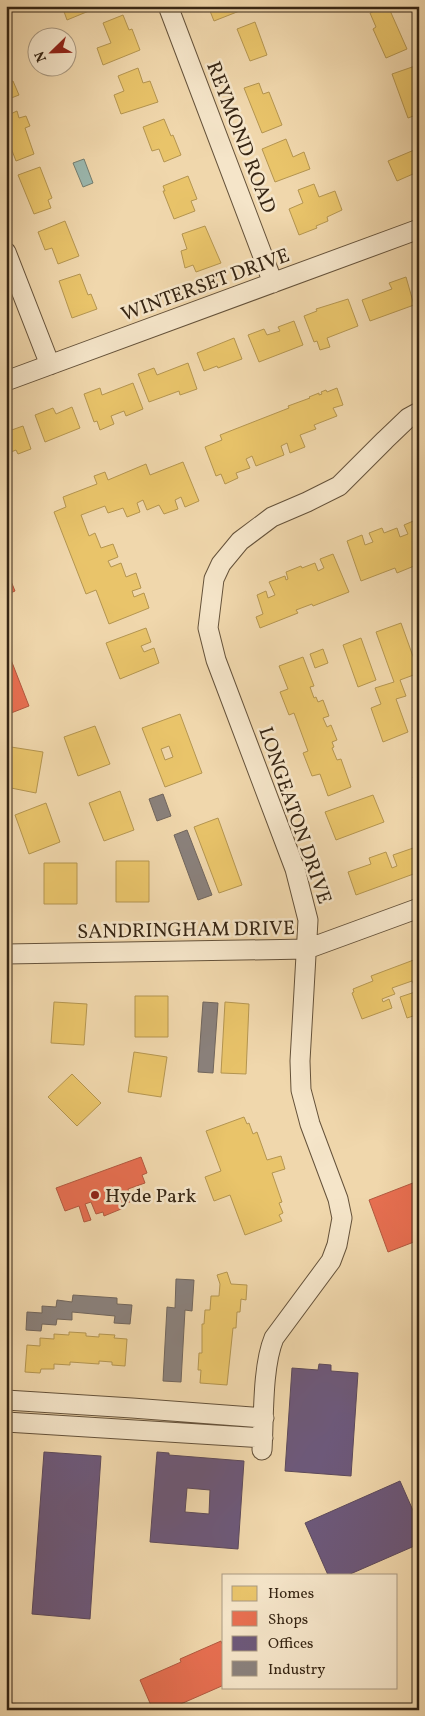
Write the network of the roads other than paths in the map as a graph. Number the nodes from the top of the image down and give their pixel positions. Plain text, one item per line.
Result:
1 (168, 6) edge
2 (419, 229) edge
3 (6, 252) edge
4 (273, 283) junction
5 (50, 365) junction
6 (6, 381) edge
7 (419, 412) edge
8 (419, 908) edge
9 (307, 949) junction
10 (6, 954) edge
11 (6, 1400) edge
12 (264, 1418) junction
13 (6, 1422) edge

1 - 4 street, REYMOND ROAD
2 - 4 street, WINTERSET DRIVE
3 - 5 street
4 - 5 street, WINTERSET DRIVE
5 - 6 street, WINTERSET DRIVE
7 - 9 street, LONGEATON DRIVE
8 - 9 street, SANDRINGHAM DRIVE
9 - 10 street, SANDRINGHAM DRIVE
9 - 12 street, LONGEATON DRIVE
11 - 12 street
12 - 13 street, LONGEATON DRIVE

